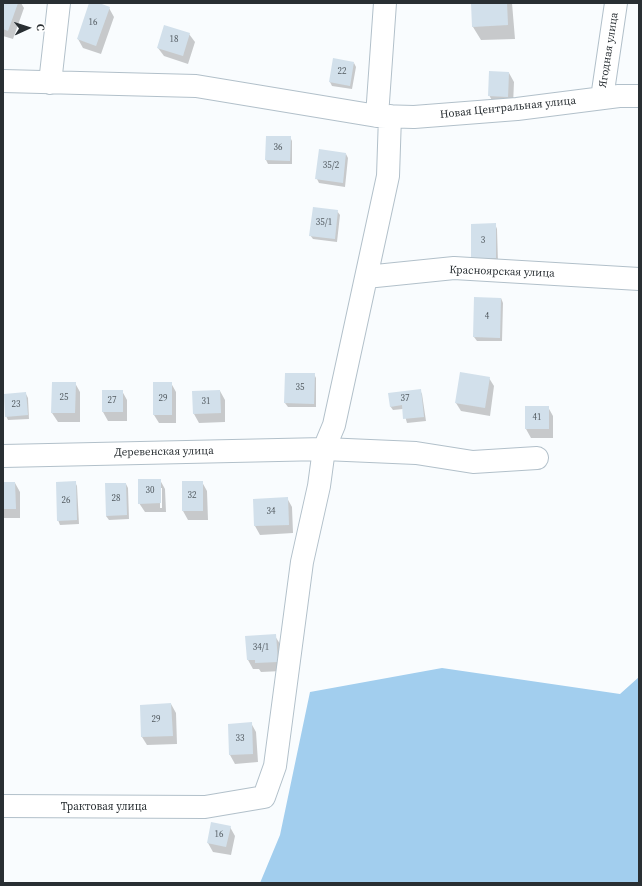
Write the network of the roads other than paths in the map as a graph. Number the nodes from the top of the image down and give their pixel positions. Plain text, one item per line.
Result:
1 (59, 3) edge
2 (384, 3) edge
3 (616, 3) edge
4 (3, 81) edge
5 (50, 82) junction
6 (639, 96) edge
7 (602, 98) junction
8 (383, 116) junction
9 (366, 277) junction
10 (639, 278) edge
11 (324, 449) junction
12 (3, 456) edge
13 (537, 458) dead end
14 (3, 806) edge

1 - 5 street
2 - 8 street
3 - 7 street, Ягодная улица
4 - 5 street, Новая Центральная улица
5 - 8 street, Новая Центральная улица
6 - 7 street, Новая Центральная улица
7 - 8 street, Новая Центральная улица
8 - 9 street
9 - 10 street, Красноярская улица
9 - 11 street
11 - 12 street, Деревенская улица
11 - 13 street, Деревенская улица
11 - 14 street, Трактовая улица

